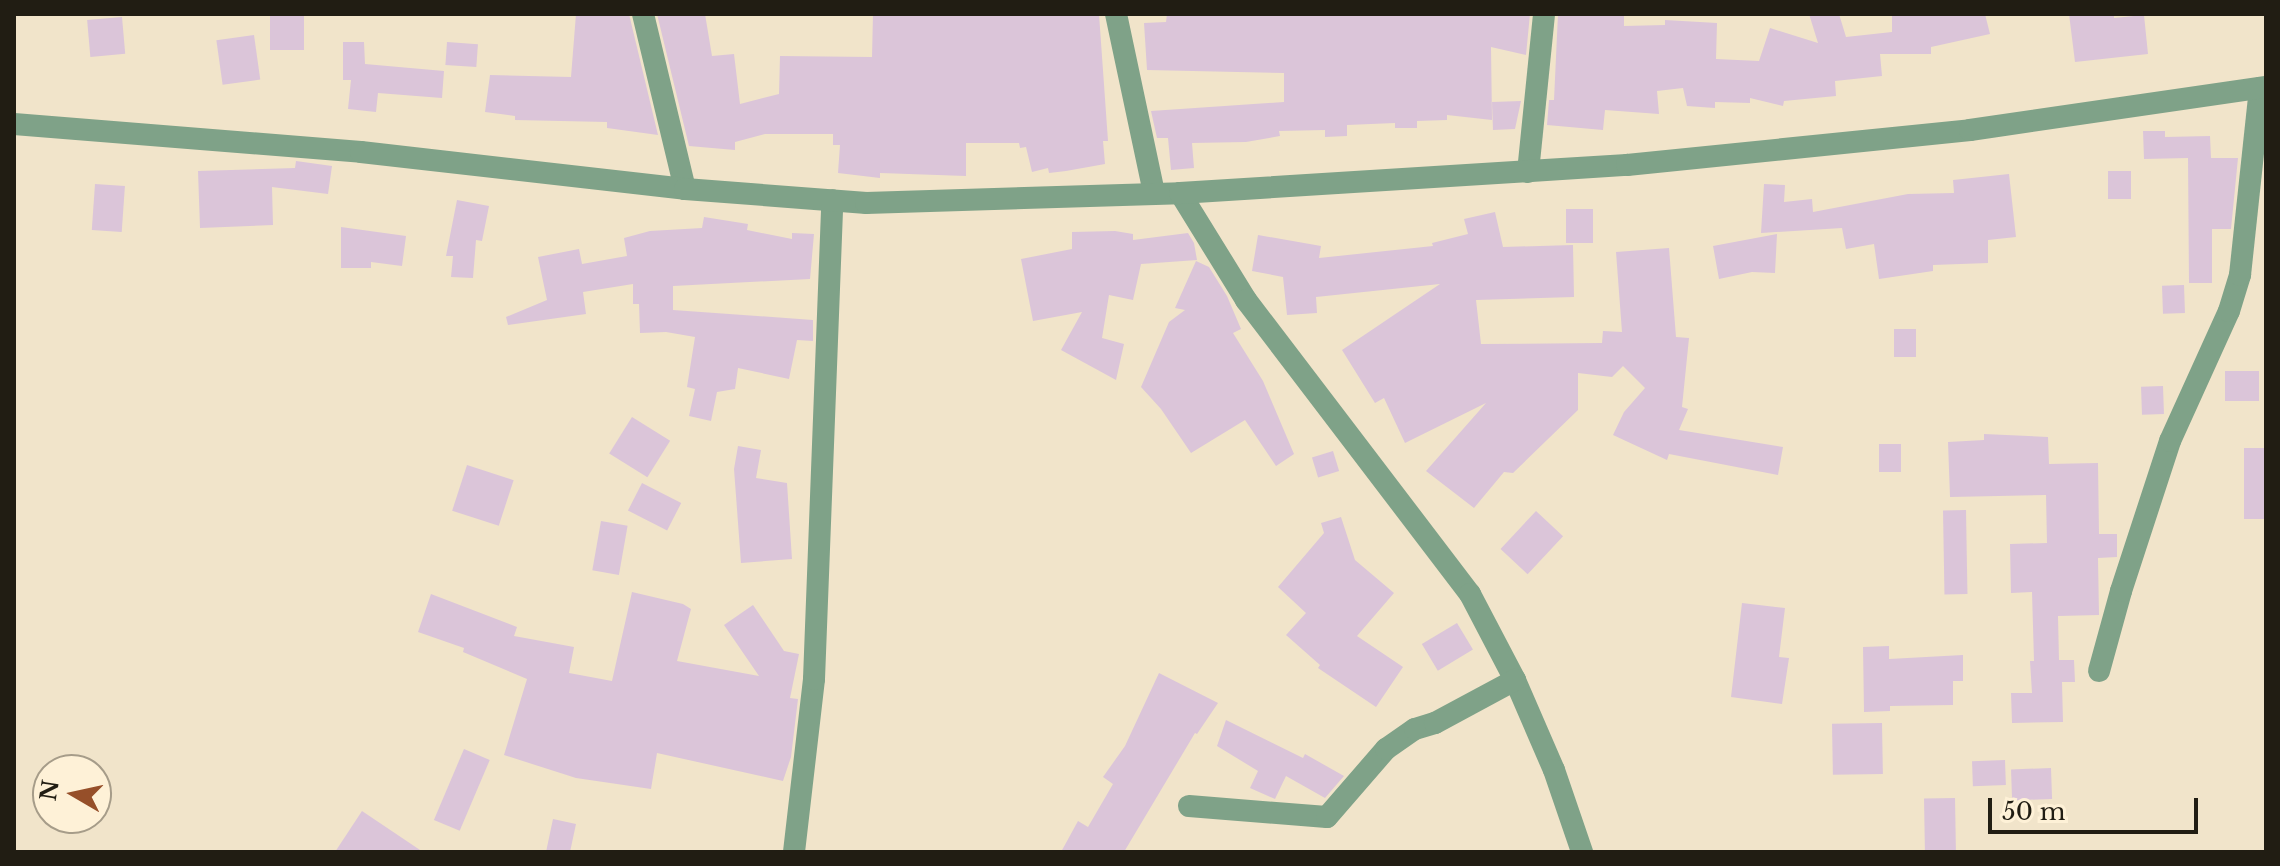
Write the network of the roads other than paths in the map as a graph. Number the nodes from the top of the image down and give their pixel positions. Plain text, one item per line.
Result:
1 (643, 14) edge
2 (1116, 14) edge
3 (1544, 14) edge
4 (2263, 87) edge
5 (14, 124) edge
6 (1528, 172) junction
7 (685, 189) junction
8 (1154, 193) junction
9 (1180, 193) junction
10 (832, 200) junction
11 (2099, 671) dead end
12 (1515, 680) junction
13 (1189, 806) dead end
14 (794, 852) edge
15 (1582, 852) edge

1 - 7 street
2 - 8 street
3 - 6 street
4 - 6 street
4 - 11 street
5 - 7 street
6 - 9 street
7 - 10 street
8 - 9 street
8 - 10 street
9 - 12 street
10 - 14 street
12 - 13 street
12 - 15 street

